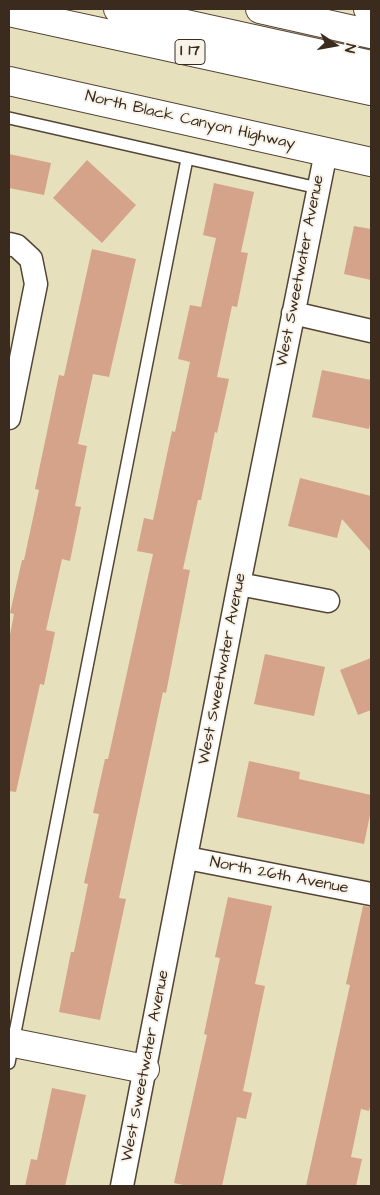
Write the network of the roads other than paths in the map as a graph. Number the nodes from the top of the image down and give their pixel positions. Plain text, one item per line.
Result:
1 (118, 9) edge
2 (260, 9) edge
3 (9, 12) edge
4 (371, 34) edge
5 (371, 66) edge
6 (9, 81) edge
7 (371, 91) edge
8 (9, 118) edge
9 (326, 152) junction
10 (187, 159) junction
11 (371, 162) edge
12 (318, 188) junction
13 (9, 244) edge
14 (293, 313) junction
15 (371, 330) edge
16 (9, 418) edge
17 (239, 584) junction
18 (328, 601) dead end
19 (187, 858) junction
20 (371, 894) edge
21 (10, 1049) edge
22 (145, 1069) junction
23 (122, 1186) edge

1 - 5 main road
2 - 4 main road
3 - 7 main road, I 17
6 - 9 main road, North Black Canyon Highway
8 - 10 lane
9 - 11 main road, North Black Canyon Highway
9 - 12 street, West Sweetwater Avenue
10 - 12 lane
10 - 21 lane
12 - 14 street, West Sweetwater Avenue
13 - 16 street
14 - 15 street
14 - 17 street, West Sweetwater Avenue
17 - 18 street
17 - 19 street, West Sweetwater Avenue
19 - 20 street, North 26th Avenue
19 - 22 street, West Sweetwater Avenue
21 - 22 main road
22 - 23 street, West Sweetwater Avenue

